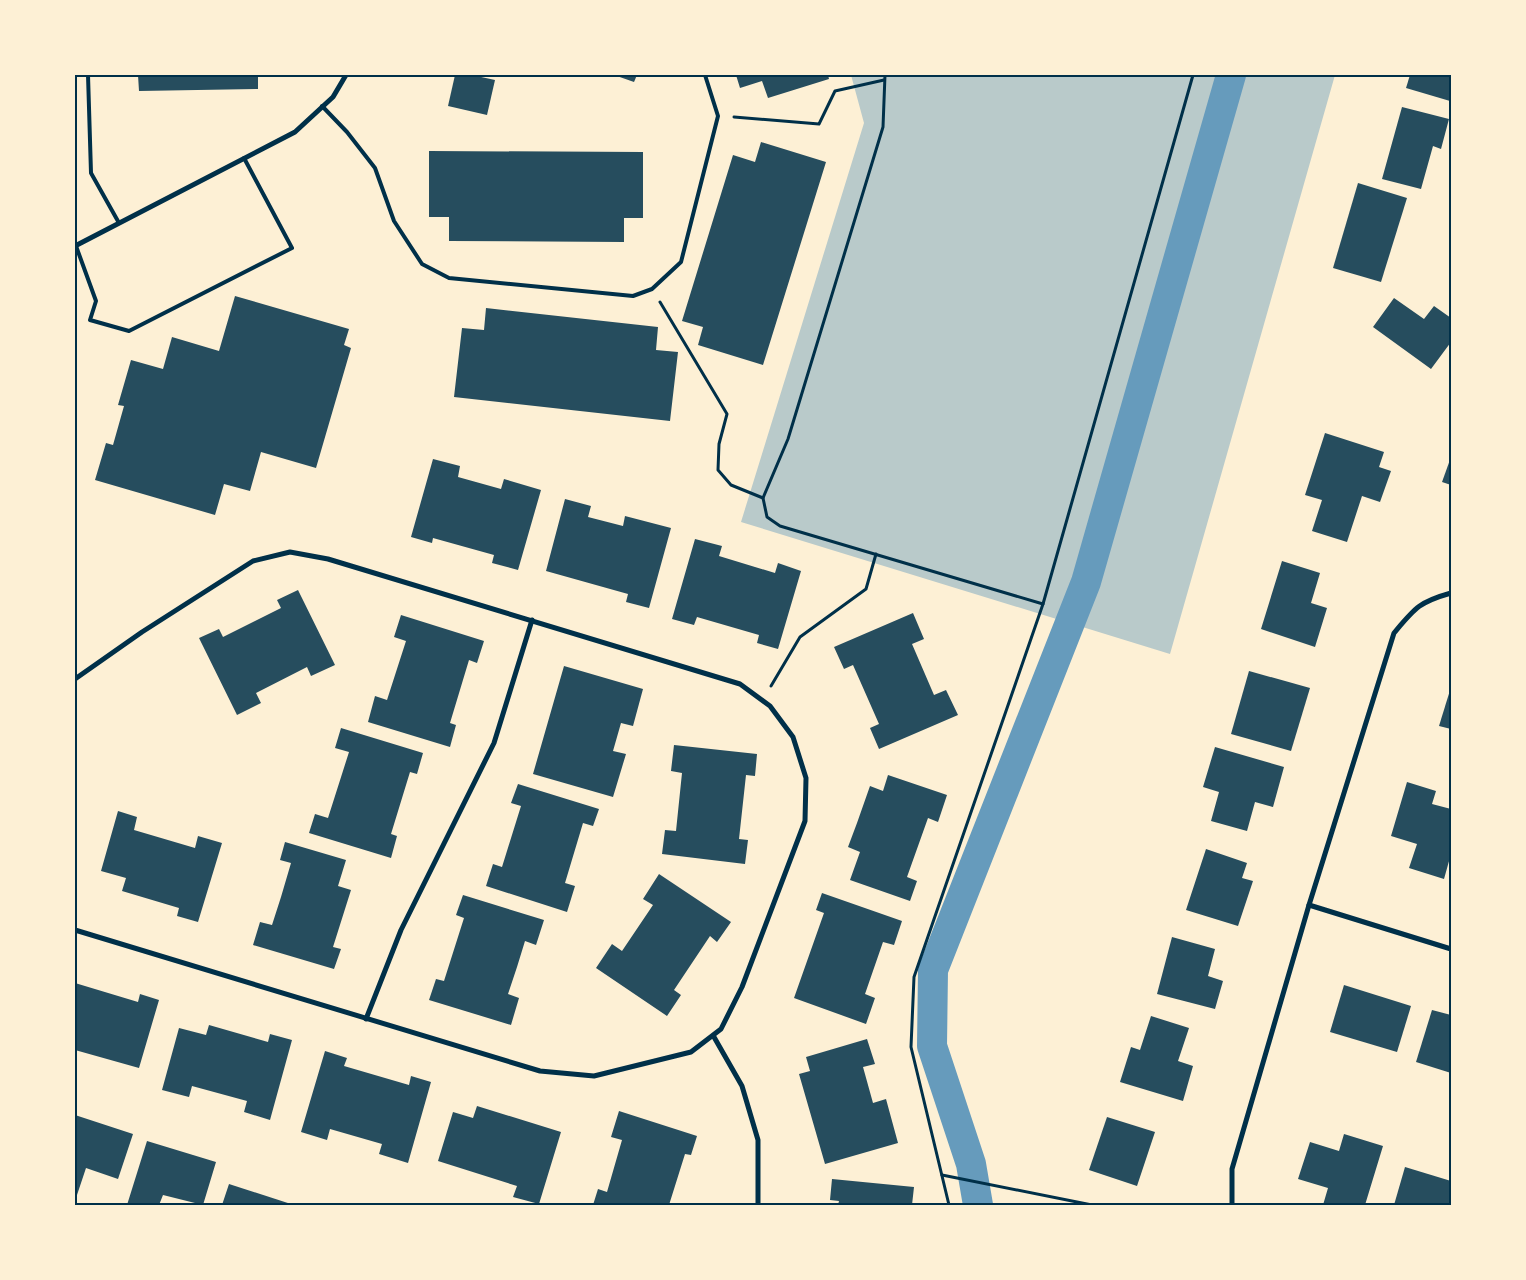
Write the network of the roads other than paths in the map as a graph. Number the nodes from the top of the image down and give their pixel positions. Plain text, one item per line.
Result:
1 (88, 75) edge
2 (346, 75) edge
3 (705, 75) edge
4 (322, 106) junction
5 (244, 158) junction
6 (119, 223) junction
7 (75, 246) edge
8 (1451, 593) edge
9 (532, 620) junction
10 (75, 679) edge
11 (1309, 905) junction
12 (75, 930) edge
13 (1451, 949) edge
14 (366, 1019) junction
15 (714, 1037) junction
16 (758, 1205) edge
17 (1232, 1205) edge

1 - 6 lane
2 - 4 street
3 - 4 lane
4 - 5 street
5 - 6 street
5 - 7 lane
6 - 7 street
8 - 11 street
9 - 10 street
9 - 14 street
9 - 15 street
11 - 13 street
11 - 17 street
12 - 14 street
14 - 15 street
15 - 16 street

